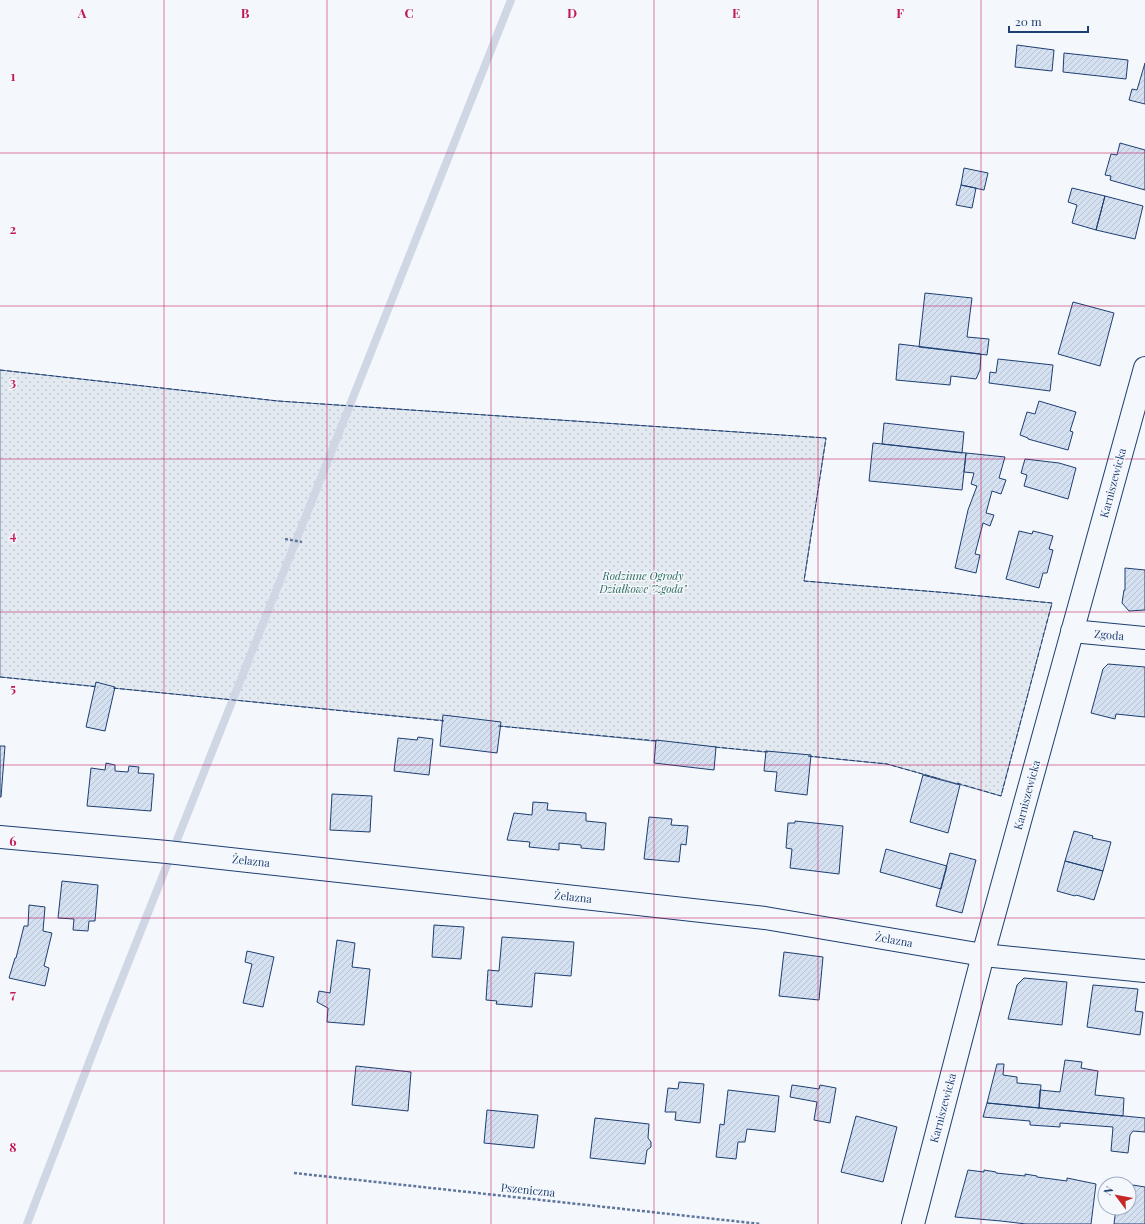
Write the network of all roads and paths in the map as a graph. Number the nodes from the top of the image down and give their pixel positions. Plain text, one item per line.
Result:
1 (1145, 368) edge
2 (285, 539) dead end
3 (302, 542) dead end
4 (1072, 631) junction
5 (1145, 638) edge
6 (0, 837) edge
7 (983, 955) junction
8 (1145, 971) edge
9 (294, 1172) dead end
10 (761, 1224) edge
11 (913, 1224) edge

1 - 4 street, Karniszewicka
2 - 3 path
4 - 5 street, Zgoda
4 - 7 street, Karniszewicka
6 - 7 street, Żelazna
7 - 8 street, Żelazna
7 - 11 street, Karniszewicka
9 - 10 path, Pszeniczna

